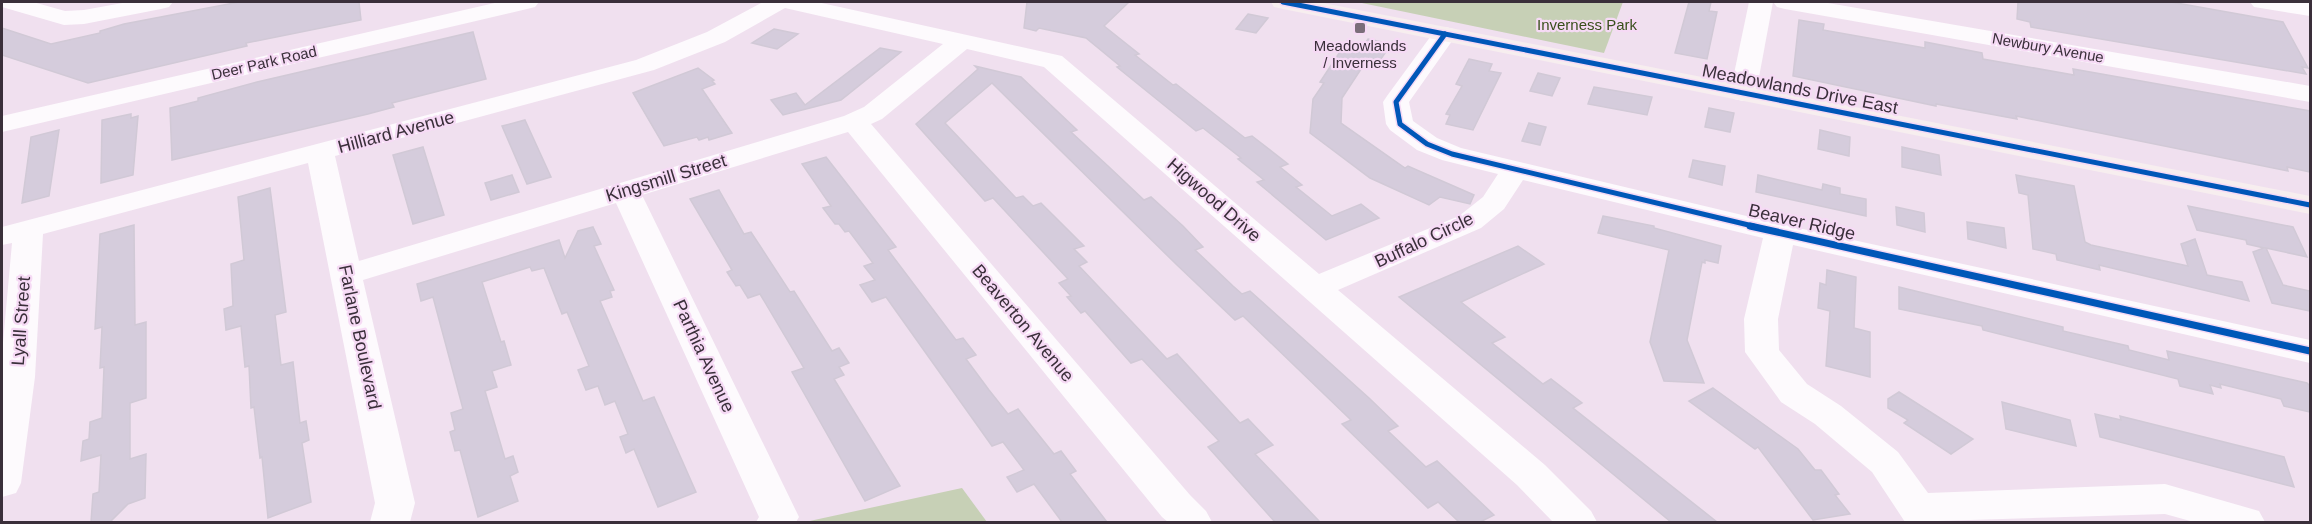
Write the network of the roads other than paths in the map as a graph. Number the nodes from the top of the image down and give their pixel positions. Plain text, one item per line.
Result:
1 (9, 2) edge
2 (161, 2) edge
3 (779, 2) edge
4 (788, 2) edge
5 (1283, 2) edge
6 (1761, 2) edge
7 (1785, 2) edge
8 (2262, 2) edge
9 (511, 3) edge
10 (2303, 6) edge
11 (1445, 34) junction
12 (963, 40) junction
13 (1743, 93) junction
14 (2310, 94) edge
15 (854, 122) junction
16 (2, 124) edge
17 (320, 153) junction
18 (1515, 169) junction
19 (625, 190) junction
20 (2310, 205) edge
21 (15, 233) edge
22 (1780, 233) junction
23 (347, 275) junction
24 (1314, 288) junction
25 (2310, 351) edge
26 (9, 380) edge
27 (2, 483) edge
28 (1922, 516) edge
29 (390, 522) edge
30 (776, 522) edge
31 (1192, 522) edge
32 (1577, 522) edge
33 (2245, 522) edge

1 - 2 street
3 - 17 street, Hilliard Avenue
4 - 12 street, Higwood Drive
5 - 11 main road, Meadowlands Drive East
6 - 13 street
7 - 14 street, Newbury Avenue
8 - 10 street
9 - 16 street, Deer Park Road
11 - 13 main road, Meadowlands Drive East
11 - 18 street, Beaver Ridge
12 - 15 street, Kingsmill Street
12 - 24 street, Higwood Drive
13 - 20 main road, Meadowlands Drive East
15 - 19 street, Kingsmill Street
15 - 31 street, Beaverton Avenue
17 - 21 street, Hilliard Avenue
17 - 23 street, Farlane Boulevard
18 - 22 street, Beaver Ridge
18 - 24 street, Buffalo Circle
19 - 23 street, Kingsmill Street
19 - 30 street, Parthia Avenue
21 - 26 street, Lyall Street
22 - 25 street, Beaver Ridge
22 - 28 street
23 - 29 street, Farlane Boulevard
24 - 32 street, Higwood Drive
26 - 27 street, Lyall Street
28 - 33 street

